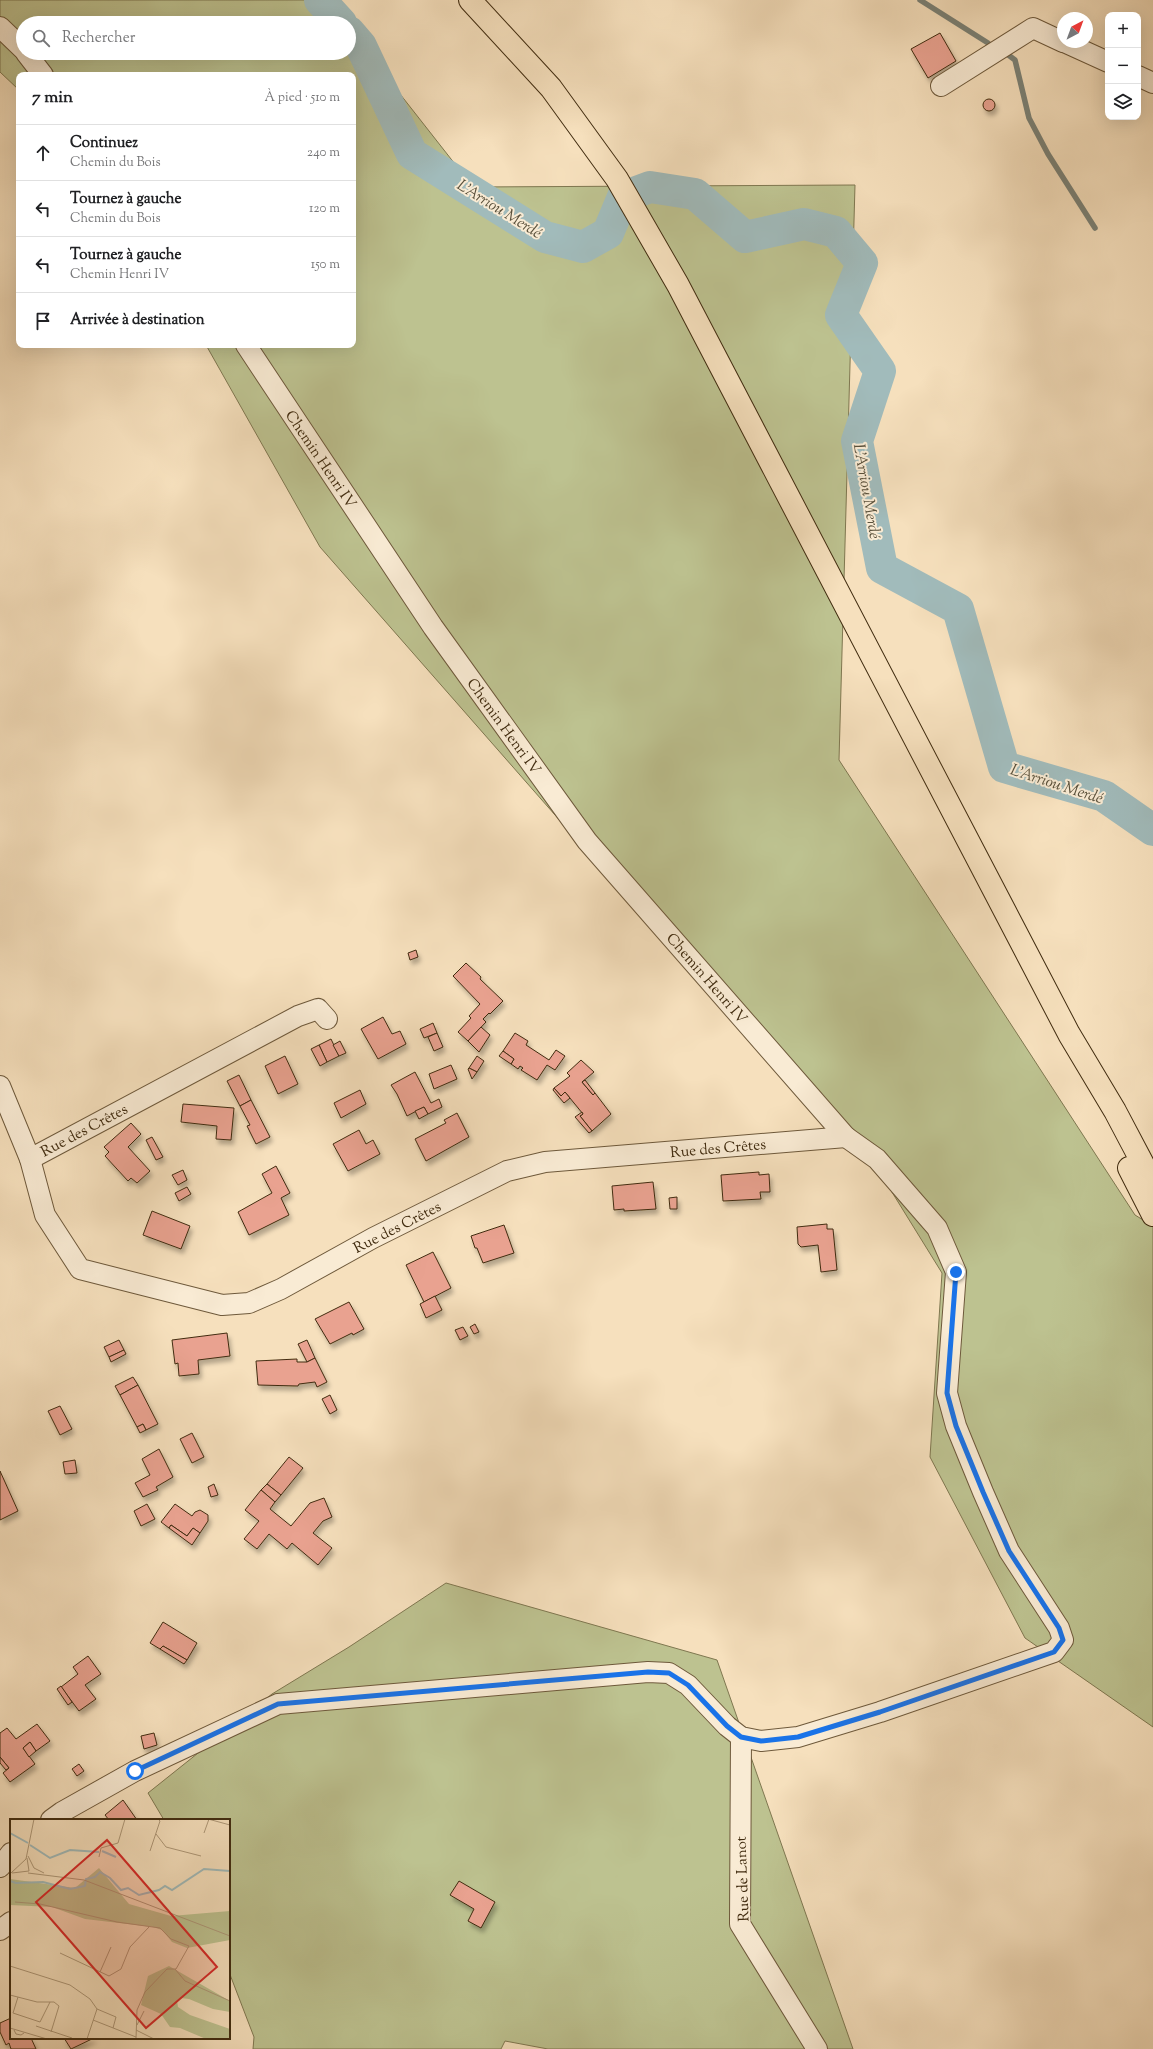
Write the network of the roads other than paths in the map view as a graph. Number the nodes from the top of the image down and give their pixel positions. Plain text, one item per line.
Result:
1 (470, 0) edge
2 (0, 27) edge
3 (1057, 39) edge
4 (16, 42) edge
5 (1077, 48) edge
6 (31, 60) edge
7 (1105, 61) edge
8 (41, 72) edge
9 (1141, 77) edge
10 (1153, 83) edge
11 (941, 86) dead end
12 (248, 348) edge
13 (327, 1019) dead end
14 (1069, 1034) junction
15 (0, 1086) edge
16 (846, 1138) junction
17 (30, 1159) junction
18 (1153, 1183) edge
19 (1153, 1215) edge
20 (741, 1737) junction
21 (52, 1819) edge
22 (10, 1854) edge
23 (0, 1867) edge
24 (10, 1923) edge
25 (0, 1930) edge
26 (817, 2049) edge

1 - 14 main road
2 - 4 street
3 - 11 street
5 - 7 street
6 - 8 street
9 - 10 street
12 - 16 street, Chemin Henri IV
13 - 17 street, Rue des Crêtes
14 - 18 main road
14 - 19 main road
15 - 17 street, Rue des Crêtes
16 - 17 street, Rue des Crêtes
16 - 20 street, Chemin Henri IV
20 - 21 street
20 - 26 street, Rue de Lanot
22 - 23 street
24 - 25 street

